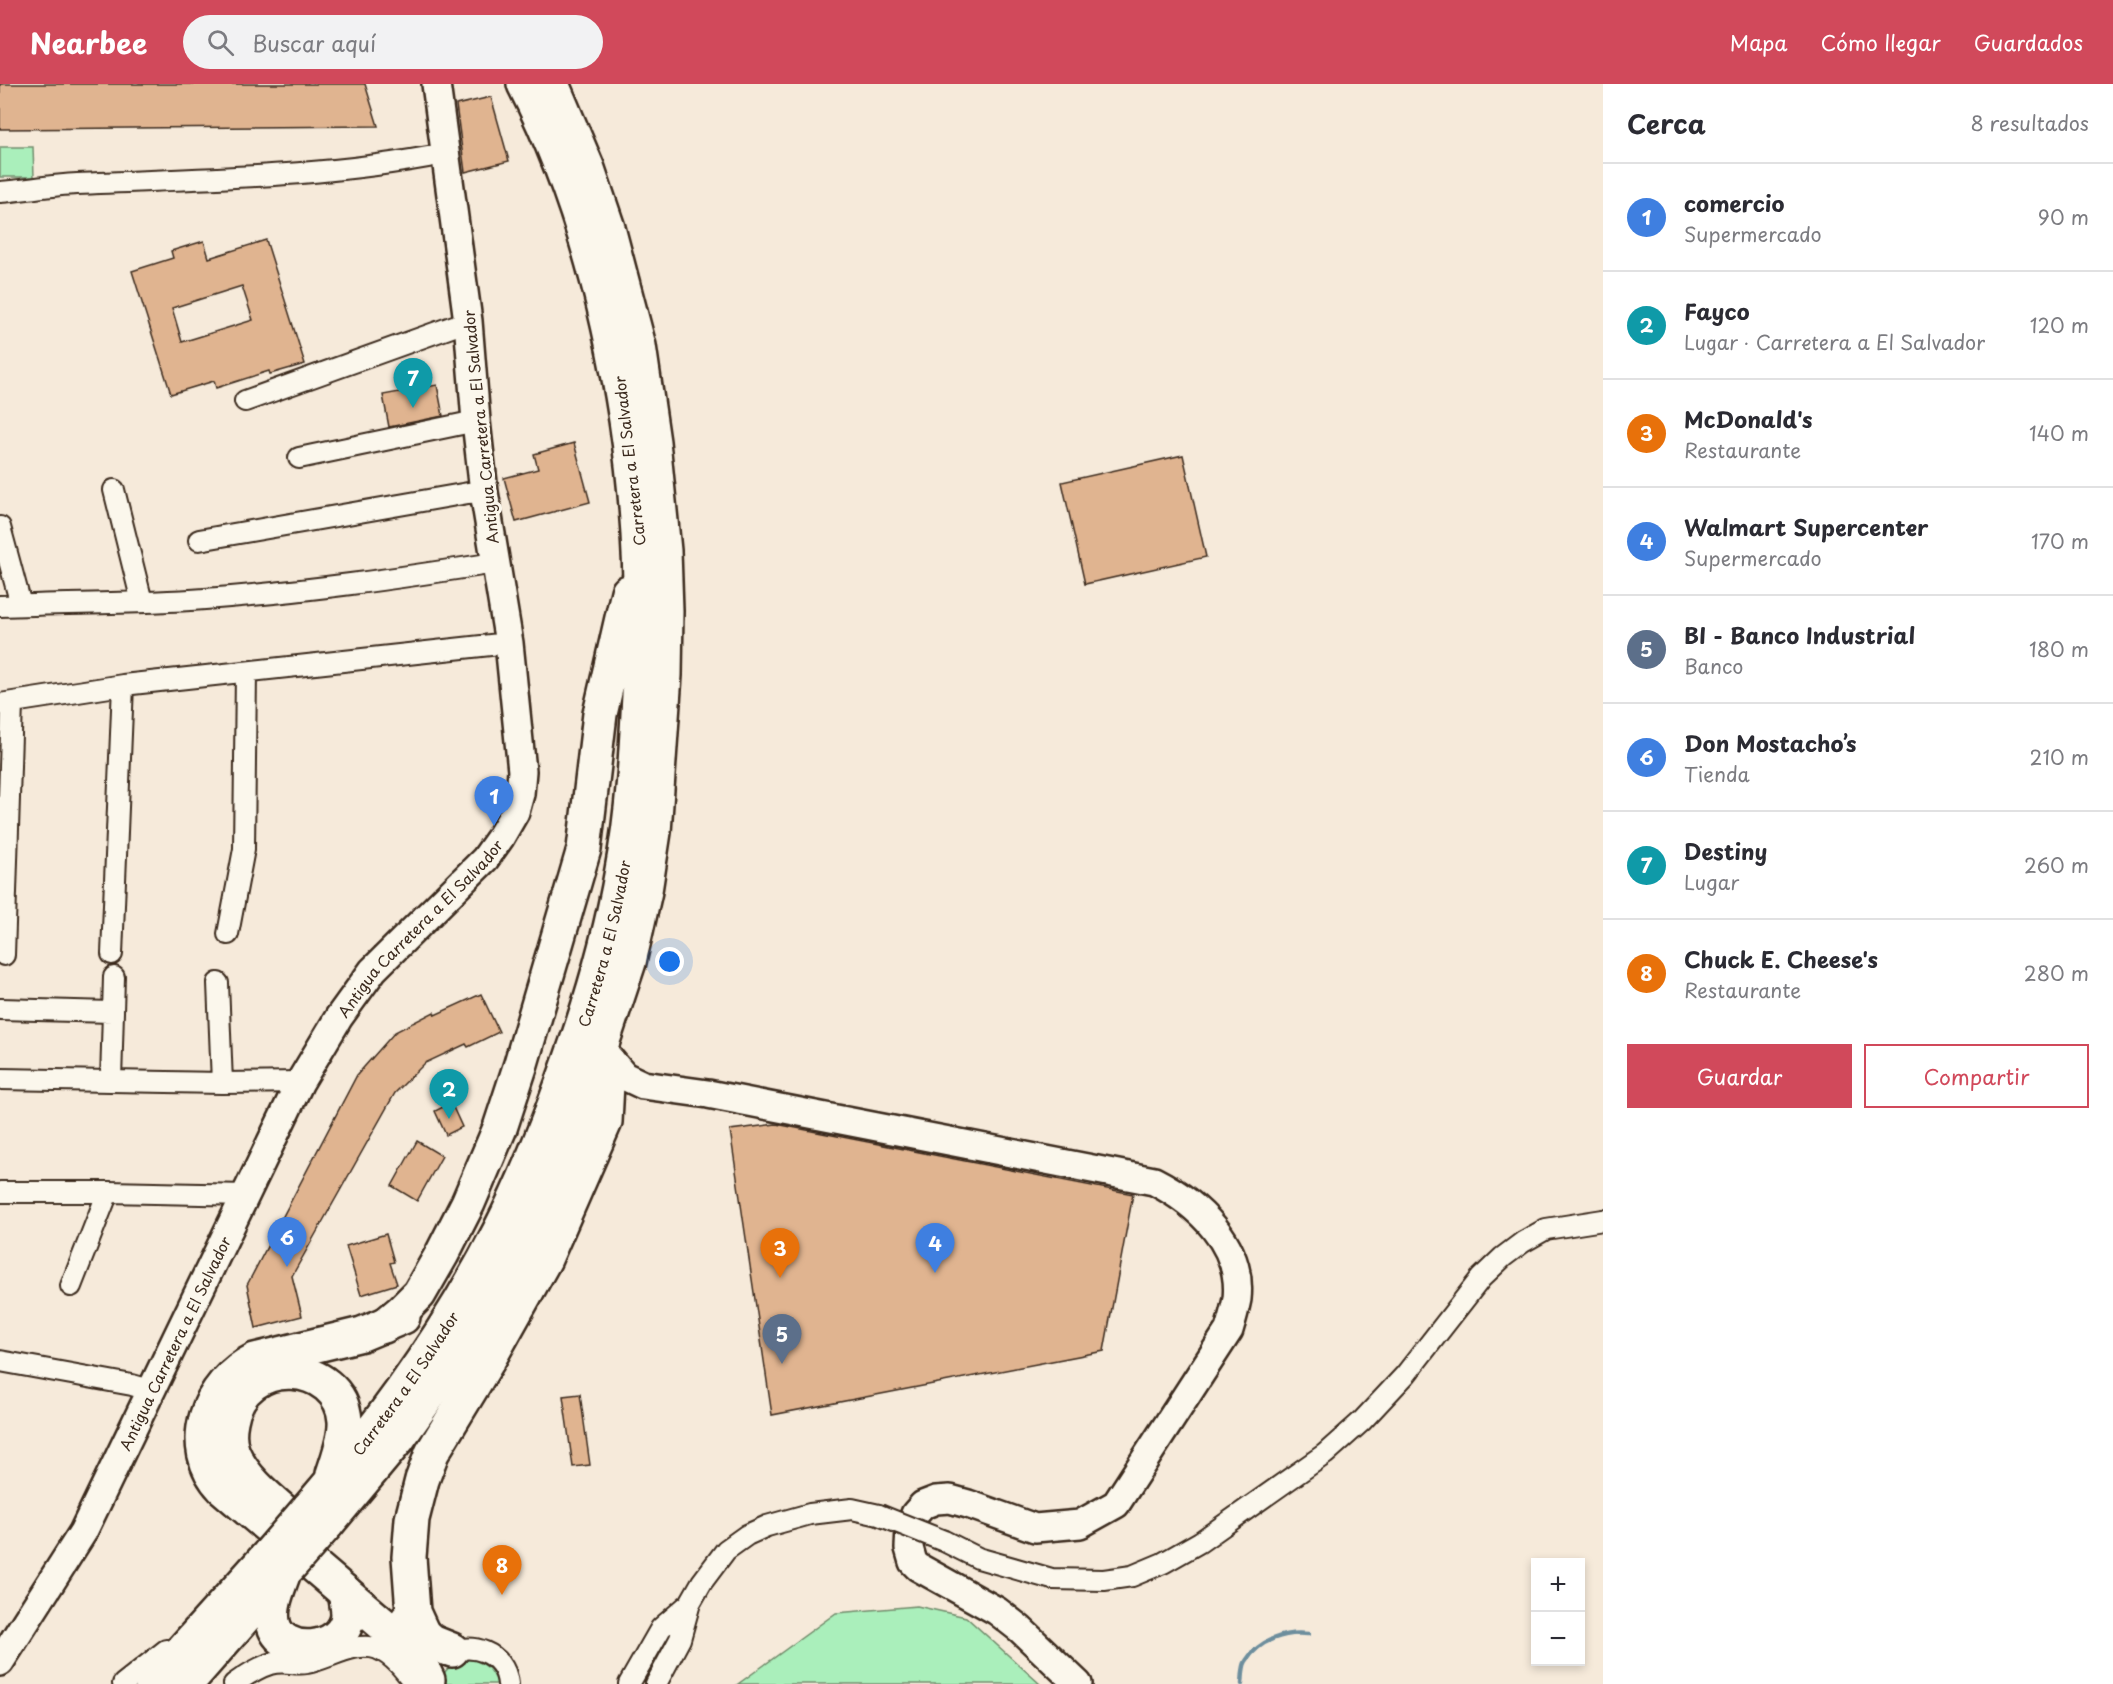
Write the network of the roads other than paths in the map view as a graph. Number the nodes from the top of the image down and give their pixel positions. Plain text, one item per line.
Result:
1 (436, 84) edge
2 (524, 84) edge
3 (552, 84) edge
4 (432, 157) junction
5 (0, 192) edge
6 (468, 321) junction
7 (245, 401) dead end
8 (476, 421) junction
9 (299, 458) dead end
10 (114, 490) dead end
11 (484, 492) junction
12 (0, 527) edge
13 (199, 540) dead end
14 (640, 543) junction
15 (495, 563) junction
16 (142, 602) junction
17 (21, 605) junction
18 (0, 606) edge
19 (509, 643) junction
20 (246, 672) junction
21 (123, 686) junction
22 (6, 704) edge
23 (228, 934) dead end
24 (112, 954) dead end
25 (4, 955) dead end
26 (114, 977) dead end
27 (218, 983) dead end
28 (0, 1009) edge
29 (112, 1012) junction
30 (608, 1043) junction
31 (0, 1079) edge
32 (111, 1081) junction
33 (300, 1082) junction
34 (222, 1083) junction
35 (643, 1085) junction
36 (606, 1105) junction
37 (108, 1191) junction
38 (1, 1194) edge
39 (247, 1196) junction
40 (1603, 1220) edge
41 (476, 1272) junction
42 (71, 1286) dead end
43 (384, 1326) junction
44 (0, 1361) edge
45 (150, 1390) junction
46 (461, 1406) junction
47 (398, 1439) junction
48 (330, 1484) junction
49 (317, 1516) junction
50 (281, 1564) junction
51 (345, 1592) junction
52 (690, 1603) junction
53 (212, 1617) junction
54 (423, 1634) junction
55 (452, 1650) junction
56 (0, 1662) edge
57 (205, 1670) edge
58 (424, 1683) edge
59 (123, 1684) edge
60 (152, 1684) edge
61 (186, 1684) edge
62 (234, 1684) edge
63 (508, 1684) edge
64 (629, 1684) edge
65 (656, 1684) edge
66 (1078, 1684) edge

1 - 4 street, Antigua Carretera a El Salvador
2 - 14 highway, Carretera a El Salvador
3 - 30 highway, Carretera a El Salvador
4 - 5 street
4 - 6 street, Antigua Carretera a El Salvador
6 - 7 street
6 - 8 street, Antigua Carretera a El Salvador
8 - 9 street
8 - 11 street, Antigua Carretera a El Salvador
10 - 16 street
11 - 13 street
11 - 15 street, Antigua Carretera a El Salvador
12 - 17 street
14 - 41 highway, Carretera a El Salvador
14 - 43 highway
15 - 16 street
15 - 19 street, Antigua Carretera a El Salvador
16 - 17 street
17 - 18 street
19 - 20 street
19 - 33 street, Antigua Carretera a El Salvador
20 - 21 street
20 - 23 street
21 - 22 street
21 - 24 street
22 - 25 street
26 - 29 street
27 - 34 street
28 - 29 street
29 - 32 street
30 - 35 street
30 - 36 highway
30 - 47 highway, Carretera a El Salvador
31 - 32 street
32 - 34 street
33 - 34 street
33 - 39 street, Antigua Carretera a El Salvador
35 - 36 street
35 - 66 street
36 - 46 highway
37 - 38 street
37 - 39 street
37 - 42 street
39 - 45 street, Antigua Carretera a El Salvador
40 - 52 street, bridge
41 - 43 highway
41 - 48 highway, Carretera a El Salvador
43 - 51 highway
44 - 45 street
45 - 56 street, Antigua Carretera a El Salvador
46 - 47 highway
46 - 54 highway
47 - 49 highway, Carretera a El Salvador
48 - 49 highway, Carretera a El Salvador
48 - 54 highway
49 - 50 highway, Carretera a El Salvador, bridge
50 - 51 highway
50 - 53 highway, Carretera a El Salvador
50 - 57 highway, Carretera a El Salvador
51 - 58 highway
52 - 64 street
52 - 65 street
53 - 59 street
53 - 60 highway, Carretera a El Salvador
54 - 55 highway
55 - 58 street
55 - 63 street
57 - 61 highway, Carretera a El Salvador
58 - 62 street

